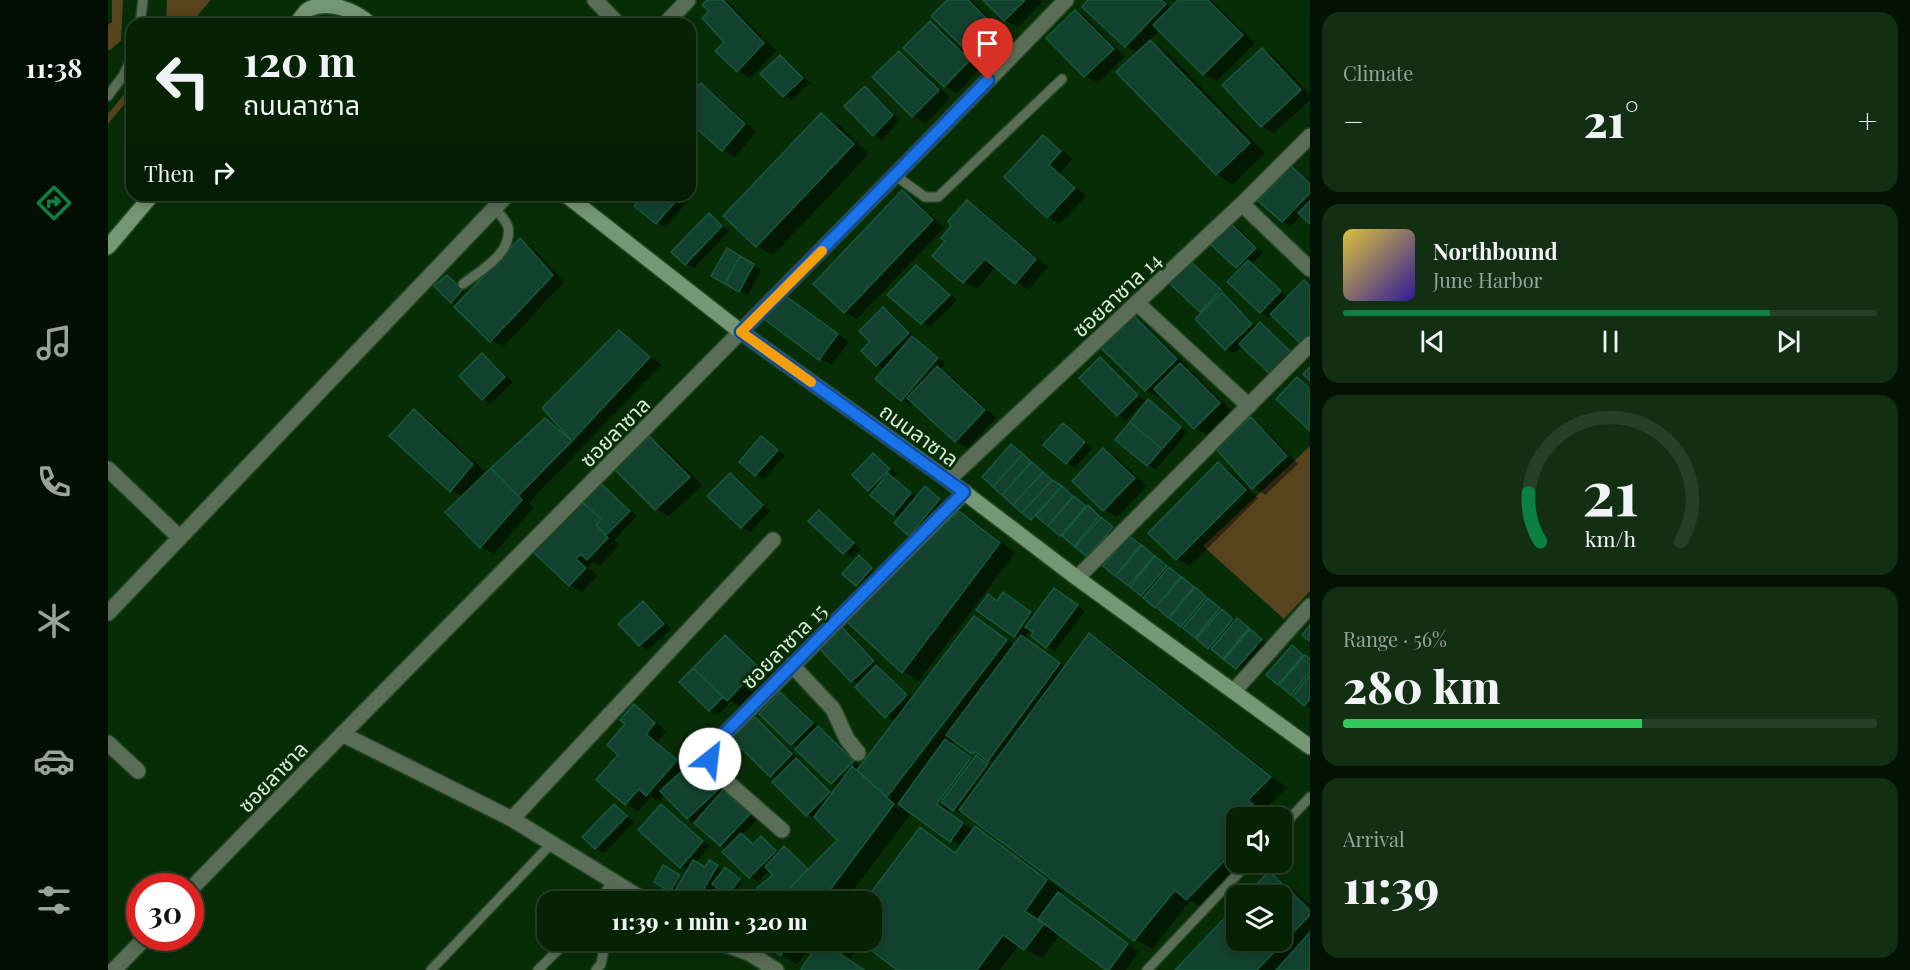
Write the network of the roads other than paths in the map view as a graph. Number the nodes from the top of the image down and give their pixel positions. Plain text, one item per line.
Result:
1 (143, 0) edge
2 (595, 0) edge
3 (688, 0) edge
4 (1066, 0) edge
5 (332, 2) edge
6 (141, 18) edge
7 (301, 18) edge
8 (363, 18) edge
9 (612, 18) edge
10 (671, 18) edge
11 (126, 70) edge
12 (1062, 79) dead end
13 (109, 90) edge
14 (1310, 136) edge
15 (896, 176) junction
16 (147, 201) edge
17 (501, 201) edge
18 (574, 201) edge
19 (1242, 204) junction
20 (495, 208) junction
21 (108, 247) edge
22 (1310, 269) edge
23 (464, 284) dead end
24 (1137, 303) junction
25 (741, 332) junction
26 (1310, 344) edge
27 (1249, 406) junction
28 (108, 469) edge
29 (948, 480) junction
30 (964, 492) junction
31 (180, 538) junction
32 (773, 540) dead end
33 (1077, 578) junction
34 (1310, 606) edge
35 (109, 610) edge
36 (792, 665) junction
37 (1234, 691) junction
38 (342, 734) junction
39 (108, 743) edge
40 (1310, 747) edge
41 (858, 753) dead end
42 (138, 771) dead end
43 (1310, 797) edge
44 (1292, 816) edge
45 (512, 819) junction
46 (782, 830) dead end
47 (552, 843) junction
48 (1239, 873) edge
49 (204, 876) edge
50 (613, 879) junction
51 (606, 891) edge
52 (631, 891) edge
53 (132, 951) edge
54 (557, 951) edge
55 (604, 951) edge
56 (743, 951) edge
57 (114, 970) edge
58 (431, 970) edge
59 (538, 970) edge
60 (596, 970) edge
61 (776, 970) edge
62 (1147, 970) edge

1 - 6 lane
2 - 9 street
3 - 10 street
4 - 15 street, ซอยลาซาล
5 - 7 street
5 - 8 street
11 - 13 lane
12 - 15 lane
14 - 19 street, ซอยลาซาล 14
15 - 25 street, ซอยลาซาล
16 - 21 street
17 - 20 street
18 - 25 street, ถนนลาซาล
19 - 22 street
19 - 24 street, ซอยลาซาล 14
20 - 23 lane
20 - 31 street
24 - 27 street
24 - 29 street, ซอยลาซาล 14
25 - 29 street, ถนนลาซาล
25 - 38 street, ซอยลาซาล
26 - 27 street
27 - 33 street
28 - 31 street
29 - 30 street, ถนนลาซาล
30 - 33 street, ถนนลาซาล
30 - 36 street, ซอยลาซาล 15
31 - 35 street
32 - 45 street
33 - 37 street, ถนนลาซาล
34 - 37 street
36 - 41 street
36 - 46 street, ซอยลาซาล 15
37 - 40 street, ถนนลาซาล
38 - 45 street
38 - 49 street, ซอยลาซาล
39 - 42 street
43 - 44 lane
45 - 47 street
47 - 50 street
47 - 58 lane
48 - 62 lane
50 - 51 lane
50 - 52 street
53 - 57 street
54 - 59 lane
55 - 60 lane
56 - 61 street

